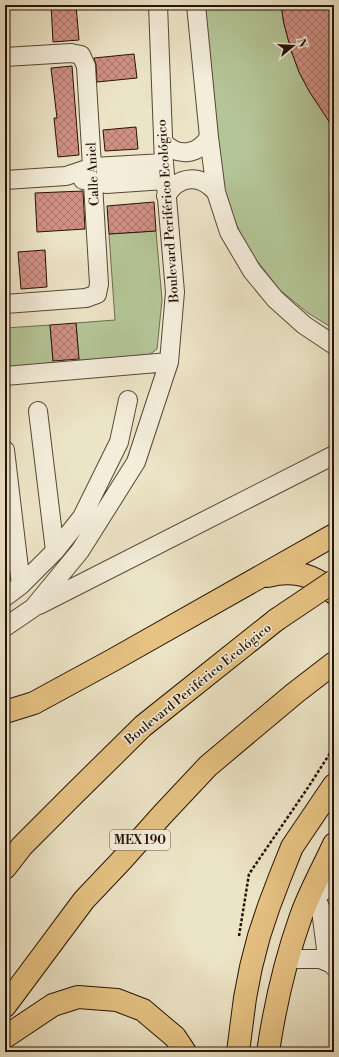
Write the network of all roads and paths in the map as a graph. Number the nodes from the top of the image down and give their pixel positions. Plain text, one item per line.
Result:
1 (158, 5) edge
2 (196, 5) edge
3 (5, 57) edge
4 (209, 138) junction
5 (163, 142) junction
6 (164, 163) junction
7 (93, 175) junction
8 (5, 180) edge
9 (166, 188) junction
10 (216, 192) junction
11 (5, 304) edge
12 (334, 345) edge
13 (169, 362) junction
14 (5, 376) edge
15 (128, 400) dead end
16 (38, 411) dead end
17 (5, 450) edge
18 (334, 455) edge
19 (334, 535) edge
20 (55, 551) junction
21 (257, 579) junction
22 (334, 581) edge
23 (21, 585) junction
24 (334, 592) edge
25 (5, 597) edge
26 (33, 608) junction
27 (5, 627) edge
28 (334, 663) edge
29 (5, 712) edge
30 (334, 784) edge
31 (334, 844) edge
32 (5, 868) edge
33 (334, 887) edge
34 (310, 897) junction
35 (287, 959) junction
36 (333, 965) edge
37 (5, 1006) edge
38 (5, 1037) edge
39 (186, 1052) edge
40 (238, 1052) edge
41 (268, 1052) edge

1 - 5 street, Boulevard Periférico Ecológico
2 - 4 street
3 - 7 street, Calle Aniel
4 - 5 street
4 - 10 street
5 - 6 street, Boulevard Periférico Ecológico
6 - 7 street
6 - 9 street, Boulevard Periférico Ecológico
7 - 8 street
7 - 9 street
7 - 11 street, Calle Aniel
9 - 10 street
9 - 13 street, Boulevard Periférico Ecológico
10 - 12 street
13 - 14 street
13 - 26 street, Boulevard Periférico Ecológico
15 - 20 street
16 - 20 street
17 - 23 street
18 - 26 street
19 - 21 highway
20 - 23 street
21 - 24 highway
21 - 29 highway
22 - 32 highway, Boulevard Periférico Ecológico, bridge
23 - 25 street
26 - 27 street, Boulevard Periférico Ecológico
28 - 37 highway, MEX 190
30 - 40 highway
31 - 34 highway
33 - 34 street
34 - 35 highway
34 - 36 street
35 - 36 street
35 - 41 highway
38 - 39 highway

